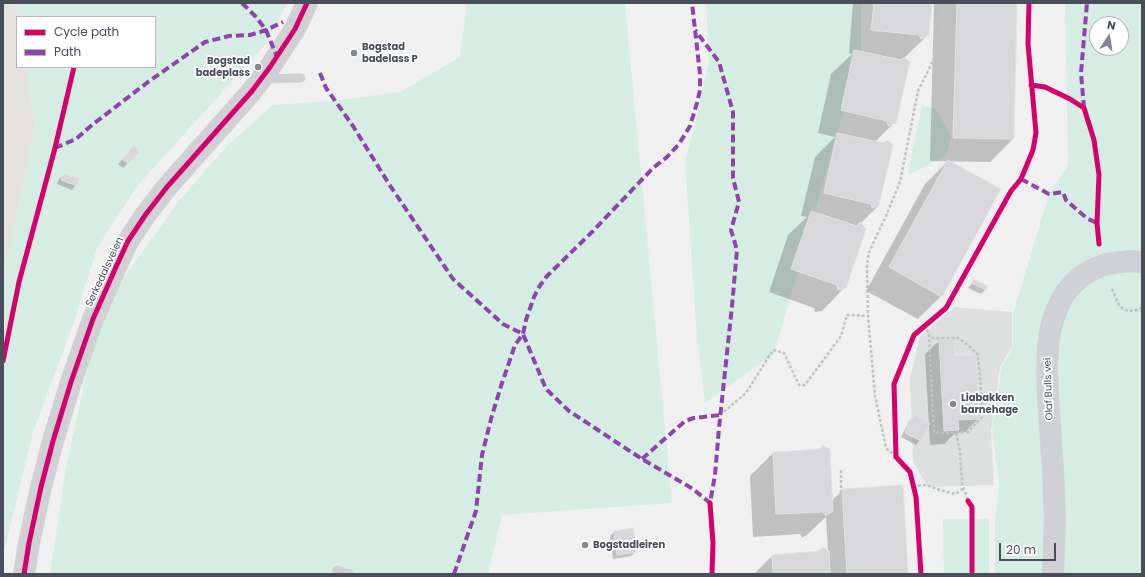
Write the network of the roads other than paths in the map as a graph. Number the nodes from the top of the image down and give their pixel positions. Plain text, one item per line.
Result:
1 (307, 3) edge
2 (301, 78) dead end
3 (262, 79) junction
4 (1142, 262) edge
5 (337, 570) dead end
6 (24, 574) edge
7 (349, 574) edge
8 (1053, 574) edge

1 - 3 street, Sørkedalsveien
2 - 3 lane
3 - 6 street, Sørkedalsveien
4 - 8 street, Olaf Bulls vei
5 - 7 lane

